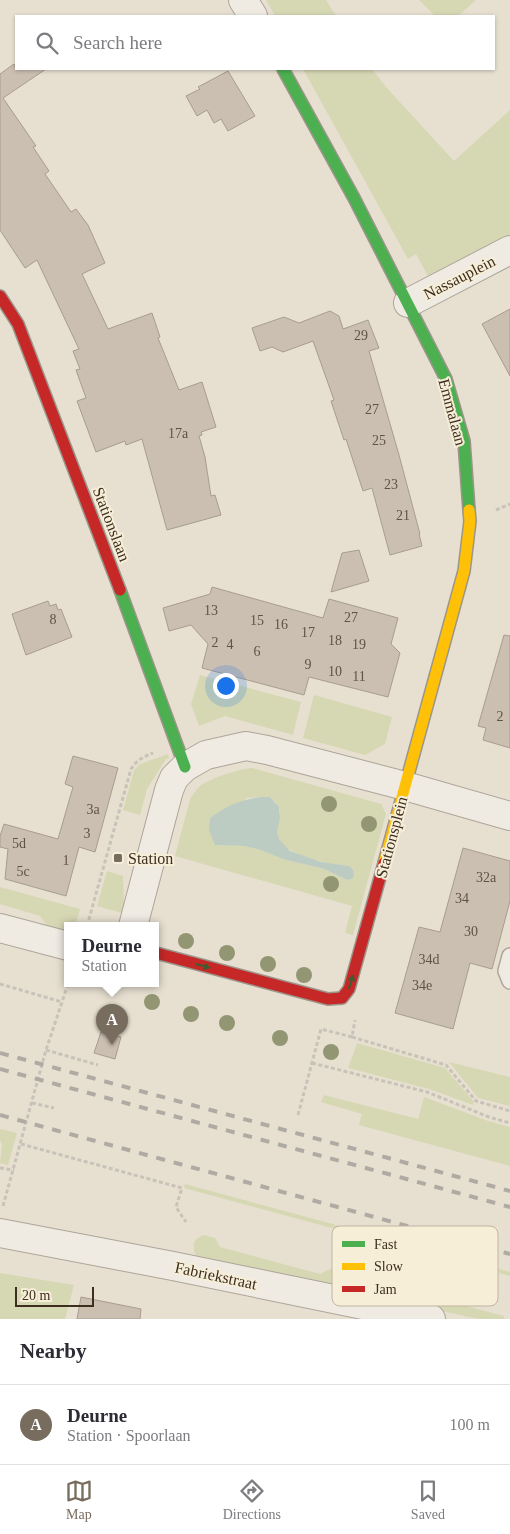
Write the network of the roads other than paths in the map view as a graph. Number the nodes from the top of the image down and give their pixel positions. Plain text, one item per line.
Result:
1 (243, 0) edge
2 (252, 15) edge
3 (283, 70) edge
4 (510, 250) edge
5 (0, 296) edge
6 (408, 303) junction
7 (181, 756) junction
8 (405, 786) junction
9 (510, 816) edge
10 (133, 922) edge
11 (0, 928) edge
12 (64, 945) edge
13 (159, 954) edge
14 (510, 956) edge
15 (510, 980) edge
16 (1, 1221) edge
17 (332, 1299) edge
18 (367, 1306) edge
19 (425, 1318) edge

1 - 2 street
3 - 6 street, Emmalaan
4 - 6 street, Nassauplein
5 - 7 street, Stationslaan
6 - 8 street, Emmalaan
7 - 8 street, Stationsplein
7 - 10 street, Stationsplein
8 - 9 street
13 -> 8 street, Stationsplein
11 - 12 street
14 - 15 lane
16 - 17 street, Fabriekstraat
18 - 19 street, Fabriekstraat

